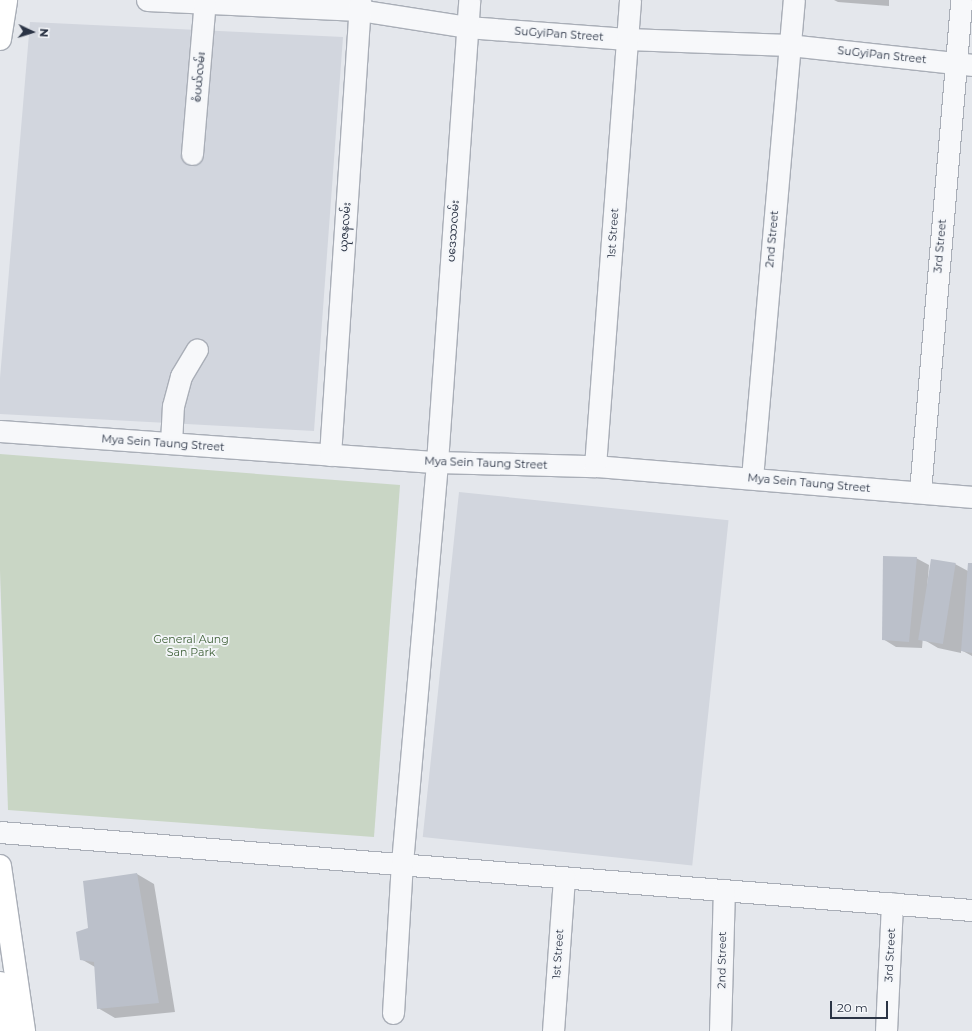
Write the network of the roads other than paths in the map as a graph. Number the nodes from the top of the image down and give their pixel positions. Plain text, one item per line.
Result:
1 (6, 0) edge
2 (147, 0) edge
3 (469, 0) edge
4 (630, 0) edge
5 (794, 0) edge
6 (961, 0) edge
7 (205, 1) edge
8 (360, 5) edge
9 (467, 28) junction
10 (0, 39) edge
11 (627, 39) junction
12 (789, 45) junction
13 (964, 64) edge
14 (192, 154) dead end
15 (197, 349) dead end
16 (0, 431) edge
17 (172, 444) junction
18 (330, 455) junction
19 (437, 462) junction
20 (596, 466) junction
21 (752, 478) junction
22 (920, 492) junction
23 (972, 497) edge
24 (0, 832) edge
25 (402, 863) junction
26 (0, 866) edge
27 (564, 877) junction
28 (724, 890) junction
29 (892, 903) junction
30 (972, 910) edge
31 (0, 983) edge
32 (393, 1013) dead end
33 (12, 1026) edge
34 (553, 1031) edge
35 (720, 1031) edge
36 (886, 1031) edge

1 - 10 main road
2 - 7 street, SuGyiPan Street
3 - 9 street, ပဒေသာလမ်း
4 - 11 street, 1st Street
5 - 12 street, 2nd Street
6 - 13 street, 3rd Street
7 - 8 street, SuGyiPan Street
7 - 14 street, စံပယ်လမ်း
8 - 9 street, SuGyiPan Street
8 - 18 street, ယုဇနလမ်း
9 - 11 street, SuGyiPan Street
9 - 19 street, ပဒေသာလမ်း
11 - 12 street, SuGyiPan Street
11 - 20 street, 1st Street
12 - 13 street, SuGyiPan Street
12 - 21 street, 2nd Street
13 - 22 street, 3rd Street
15 - 17 street
16 - 17 street, Mya Sein Taung Street
17 - 18 street, Mya Sein Taung Street
18 - 19 street, Mya Sein Taung Street
19 - 20 street, Mya Sein Taung Street
19 - 25 street, ပဒေသာလမ်း
20 - 21 street, Mya Sein Taung Street
21 - 22 street, Mya Sein Taung Street
22 - 23 street, Mya Sein Taung Street
24 - 25 street
25 - 27 street
25 - 32 street, ပဒေသာလမ်း
26 - 33 main road
27 - 28 street
27 - 34 street, 1st Street
28 - 29 street
28 - 35 street, 2nd Street
29 - 30 street
29 - 36 street, 3rd Street
31 - 33 main road

